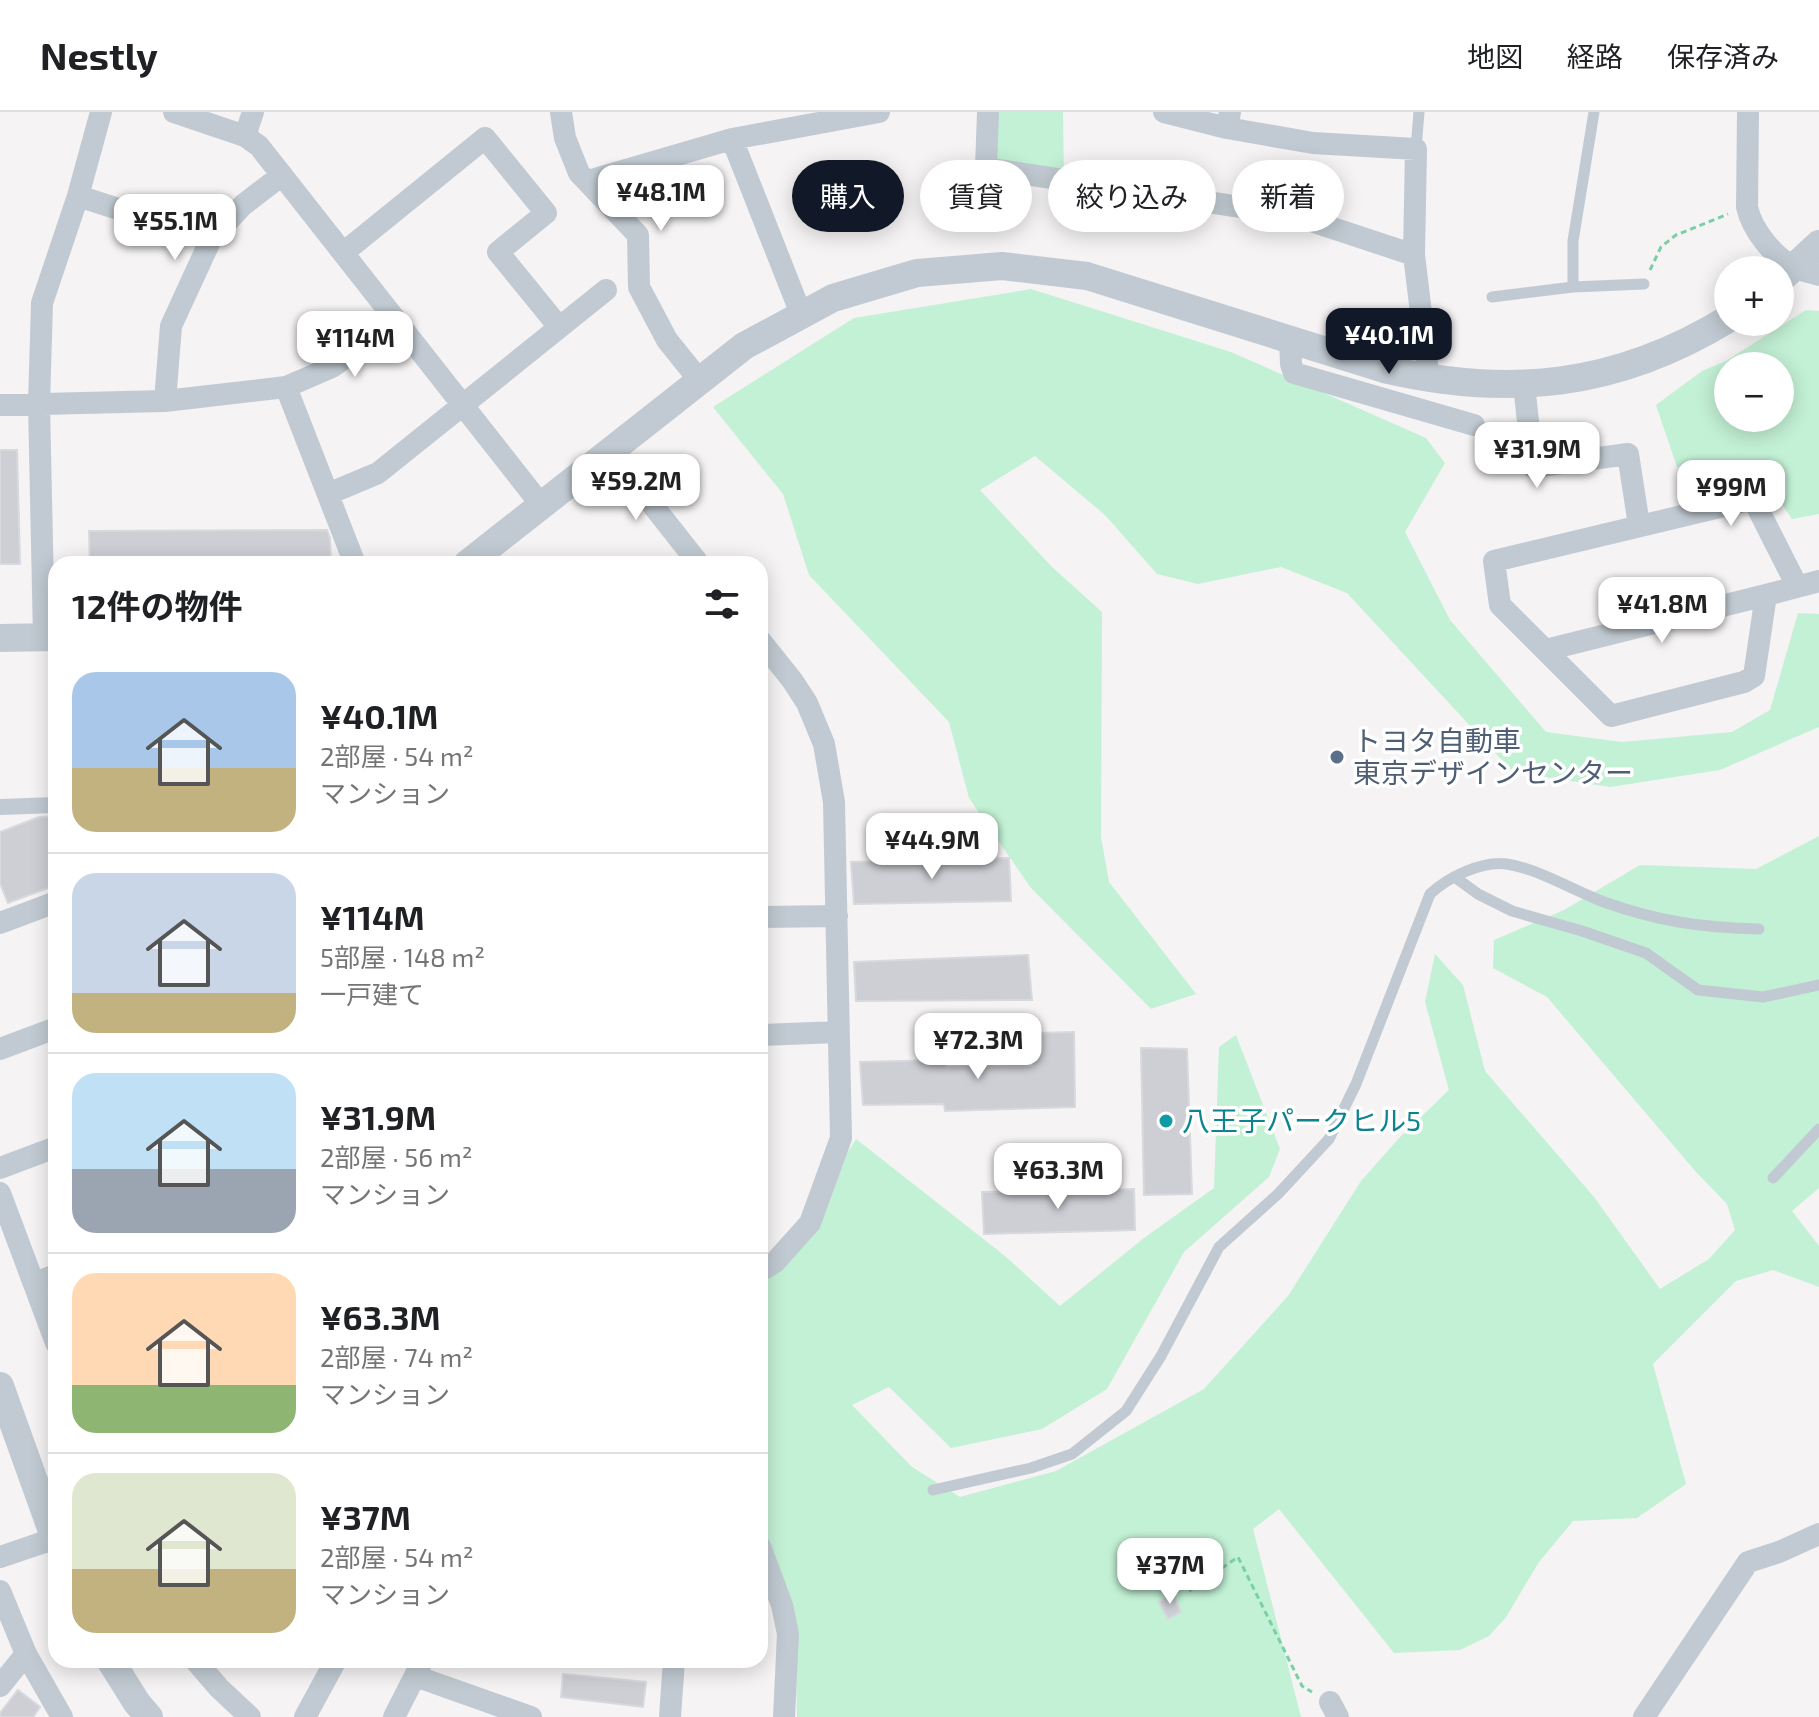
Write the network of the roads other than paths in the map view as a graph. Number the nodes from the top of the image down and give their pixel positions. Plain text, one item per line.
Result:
1 (101, 112) edge
2 (174, 112) edge
3 (253, 112) edge
4 (561, 112) edge
5 (879, 112) edge
6 (988, 112) edge
7 (1164, 112) edge
8 (1419, 112) edge
9 (1594, 112) edge
10 (1748, 112) edge
11 (831, 116) edge
12 (1229, 120) edge
13 (245, 136) junction
14 (732, 139) junction
15 (1416, 149) junction
16 (282, 175) junction
17 (588, 181) junction
18 (78, 196) junction
19 (211, 239) junction
20 (1819, 244) edge
21 (343, 253) junction
22 (1414, 255) junction
23 (1798, 274) edge
24 (1644, 284) road end
25 (1573, 287) junction
26 (606, 290) dead end
27 (1492, 297) dead end
28 (801, 314) junction
29 (396, 322) junction
30 (559, 327) junction
31 (1714, 327) edge
32 (1290, 339) junction
33 (1429, 379) junction
34 (700, 381) junction
35 (1524, 385) junction
36 (286, 387) junction
37 (165, 401) junction
38 (39, 404) junction
39 (0, 405) edge
40 (463, 406) junction
41 (1474, 425) dead end
42 (610, 451) junction
43 (328, 494) junction
44 (542, 506) junction
45 (1639, 525) junction
46 (352, 556) edge
47 (477, 556) edge
48 (693, 556) edge
49 (1808, 583) edge
50 (48, 595) edge
51 (1766, 595) junction
52 (48, 637) edge
53 (0, 638) edge
54 (768, 650) edge
55 (1546, 650) junction
56 (48, 805) edge
57 (0, 807) edge
58 (1456, 878) junction
59 (48, 905) edge
60 (837, 916) junction
61 (768, 917) edge
62 (0, 923) edge
63 (1759, 929) dead end
64 (1819, 985) edge
65 (48, 1031) edge
66 (838, 1032) junction
67 (768, 1035) edge
68 (0, 1049) edge
69 (1819, 1129) edge
70 (48, 1150) edge
71 (0, 1168) edge
72 (1773, 1178) dead end
73 (0, 1193) edge
74 (768, 1266) edge
75 (48, 1278) edge
76 (34, 1283) junction
77 (48, 1321) edge
78 (0, 1386) edge
79 (933, 1490) dead end
80 (48, 1517) edge
81 (1819, 1534) edge
82 (48, 1542) edge
83 (0, 1557) edge
84 (768, 1567) edge
85 (0, 1591) edge
86 (26, 1654) junction
87 (115, 1668) edge
88 (202, 1668) edge
89 (332, 1668) edge
90 (419, 1668) edge
91 (673, 1668) edge
92 (0, 1686) edge
93 (62, 1717) edge
94 (149, 1717) edge
95 (250, 1717) edge
96 (305, 1717) edge
97 (394, 1717) edge
98 (531, 1717) edge
99 (670, 1717) edge
100 (784, 1717) edge
101 (1644, 1717) edge

1 - 18 street
2 - 13 street
3 - 13 street
4 - 17 street
5 - 11 street
6 - 22 street
7 - 12 street
8 - 15 lane
9 - 25 lane
10 - 23 street
11 - 14 street
12 - 15 street
13 - 16 street
14 - 17 street
14 - 28 street
15 - 22 street
16 - 19 street
16 - 21 street
17 - 34 street
18 - 19 street
18 - 38 street
19 - 37 street
20 - 23 street
21 - 29 street
21 - 30 street
22 - 33 street
24 - 25 lane
25 - 27 lane
26 - 30 street
28 - 32 street
28 - 34 street
29 - 36 street
29 - 40 street
30 - 40 street
31 - 35 street
32 - 33 street
32 - 41 street
33 - 35 street
34 - 42 street
35 - 45 street
36 - 37 street
36 - 43 street
37 - 38 street
38 - 39 street
38 - 50 street
40 - 43 street
40 - 44 street
42 - 44 street
42 - 48 street
43 - 46 street
44 - 47 street
45 - 49 street
45 - 55 street
49 - 51 street
51 - 55 street
51 - 55 street
52 - 53 street
54 - 60 street
56 - 57 street
58 - 63 lane
58 - 64 lane
58 - 79 lane
59 - 62 street
60 - 61 street
60 - 66 street
65 - 68 street
66 - 67 street
66 - 74 street
69 - 72 lane
70 - 71 street
73 - 76 street
75 - 76 street
76 - 77 street
78 - 80 street
81 - 101 street
82 - 83 street
84 - 100 street
85 - 86 street
86 - 92 street
86 - 93 street
87 - 94 street
88 - 95 street
89 - 96 street
90 - 97 street
90 - 98 street
91 - 99 street

